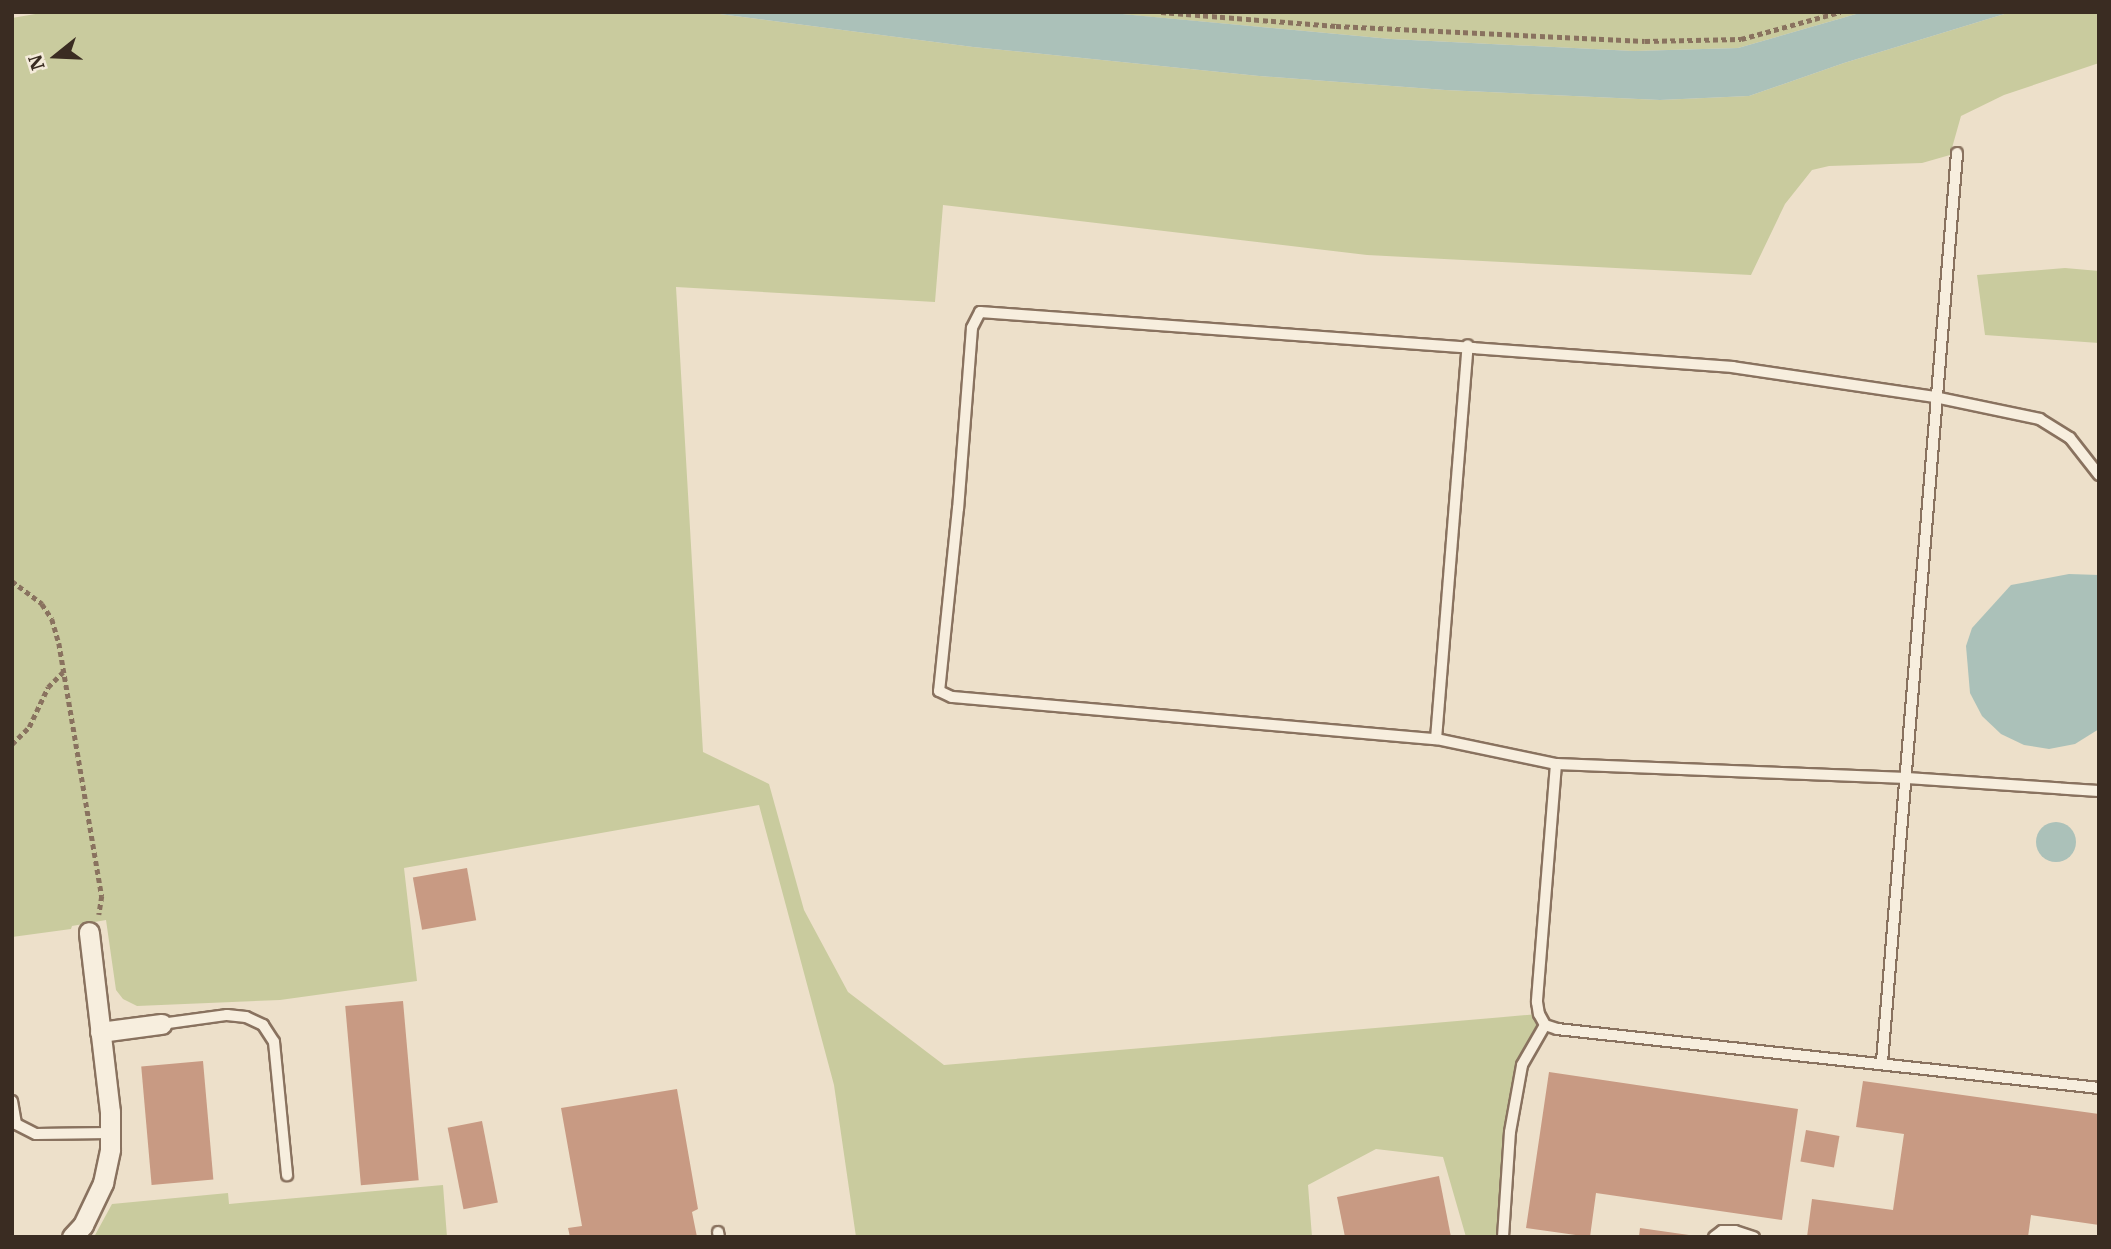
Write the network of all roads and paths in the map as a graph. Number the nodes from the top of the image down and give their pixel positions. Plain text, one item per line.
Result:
1 (1161, 12) edge
2 (1840, 12) edge
3 (1957, 153) dead end
4 (1468, 345) junction
5 (1935, 397) junction
6 (2099, 475) edge
7 (12, 581) edge
8 (63, 672) junction
9 (1436, 739) junction
10 (12, 744) edge
11 (1556, 764) junction
12 (1907, 778) junction
13 (2099, 791) edge
14 (89, 932) joint
15 (161, 1024) joint
16 (1545, 1025) junction
17 (100, 1032) junction
18 (1882, 1062) junction
19 (2099, 1088) edge
20 (12, 1101) edge
21 (110, 1133) junction
22 (287, 1175) dead end
23 (72, 1237) edge
24 (1503, 1237) edge
25 (1714, 1237) edge
26 (1754, 1237) edge

1 - 2 path
3 - 5 lane
4 - 5 lane
4 - 9 lane
4 - 9 lane
5 - 6 lane
5 - 12 lane
7 - 8 path
8 - 10 path
8 - 14 path
9 - 11 lane
11 - 12 lane
11 - 16 lane
12 - 13 lane
12 - 18 lane
14 - 17 street
15 - 17 street
15 - 22 lane
16 - 18 lane
16 - 24 lane
17 - 21 street
18 - 19 lane
20 - 21 lane
21 - 23 street
25 - 26 lane

